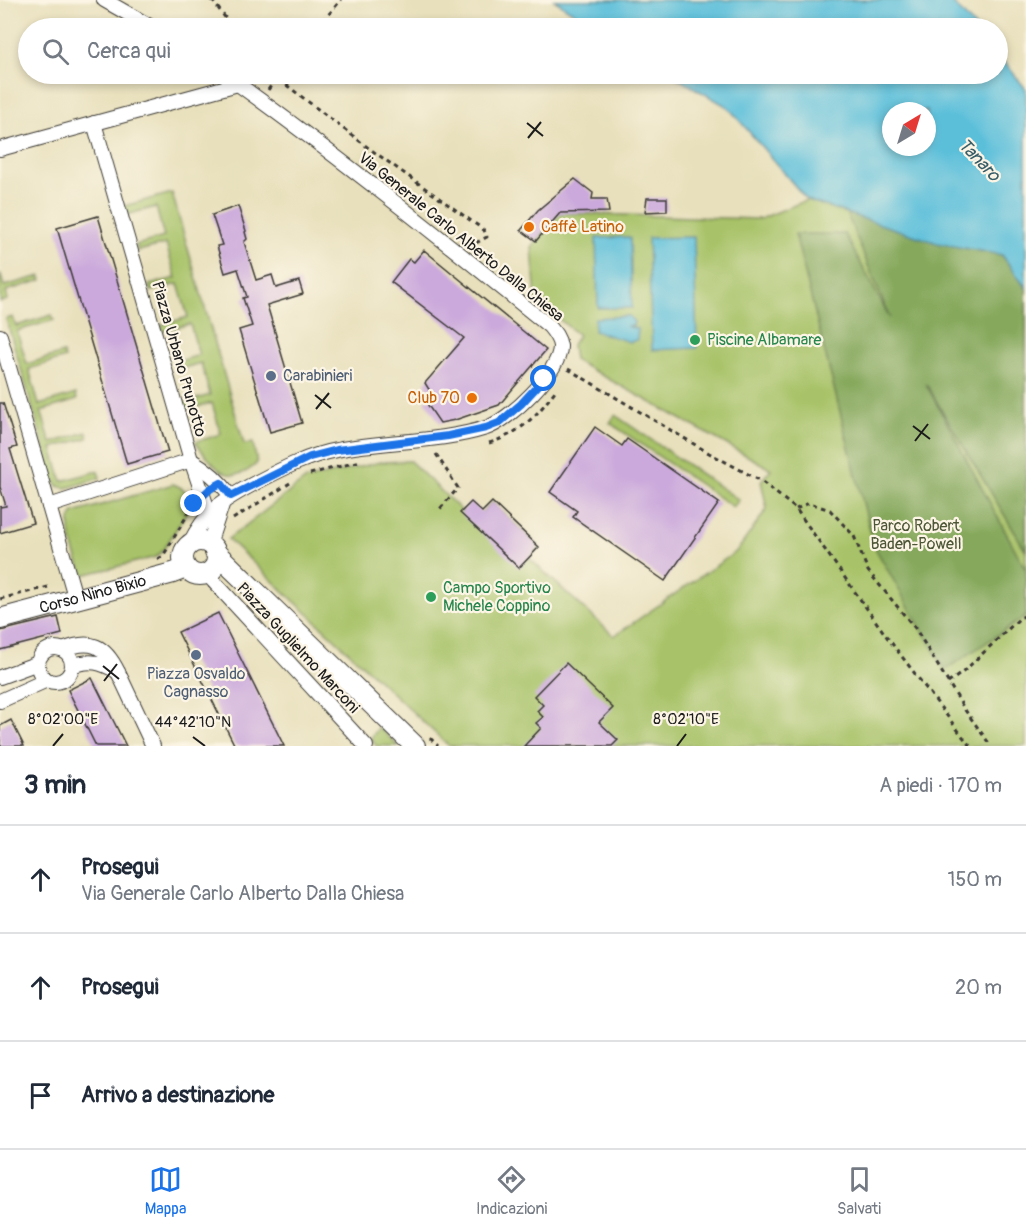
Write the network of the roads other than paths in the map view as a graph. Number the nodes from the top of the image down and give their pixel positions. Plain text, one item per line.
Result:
1 (104, 0) edge
2 (136, 18) edge
3 (238, 84) joint
4 (94, 123) junction
5 (0, 149) edge
6 (0, 336) edge
7 (191, 460) junction
8 (227, 499) junction
9 (49, 506) junction
10 (209, 513) junction
11 (189, 545) junction
12 (212, 548) junction
13 (186, 568) junction
14 (206, 573) junction
15 (73, 591) junction
16 (279, 614) junction
17 (0, 619) edge
18 (63, 650) junction
19 (38, 663) junction
20 (72, 666) junction
21 (118, 672) junction
22 (0, 677) edge
23 (47, 680) junction
24 (0, 701) edge
25 (153, 746) edge
26 (366, 746) edge
27 (415, 746) edge

1 - 2 street
3 - 4 street
3 - 8 street, Via Generale Carlo Alberto Dalla Chiesa
4 - 5 street
4 - 7 street, Piazza Urbano Prunotto
6 - 9 street
7 - 8 street
7 - 9 street, Piazza Urbano Prunotto
7 - 10 street
8 - 10 street
8 - 12 street
9 - 15 street
10 - 11 street
11 - 12 main road
11 - 13 main road
12 - 14 main road
12 - 16 main road
13 - 14 main road
13 - 15 main road, Corso Nino Bixio
14 - 16 main road
14 - 26 street, Piazza Guglielmo Marconi
15 - 17 main road, Corso Nino Bixio
16 - 27 main road
18 - 19 street
18 - 20 street
18 - 21 street
19 - 22 street
19 - 23 street
20 - 21 street
20 - 23 street
21 - 25 street
23 - 24 street

